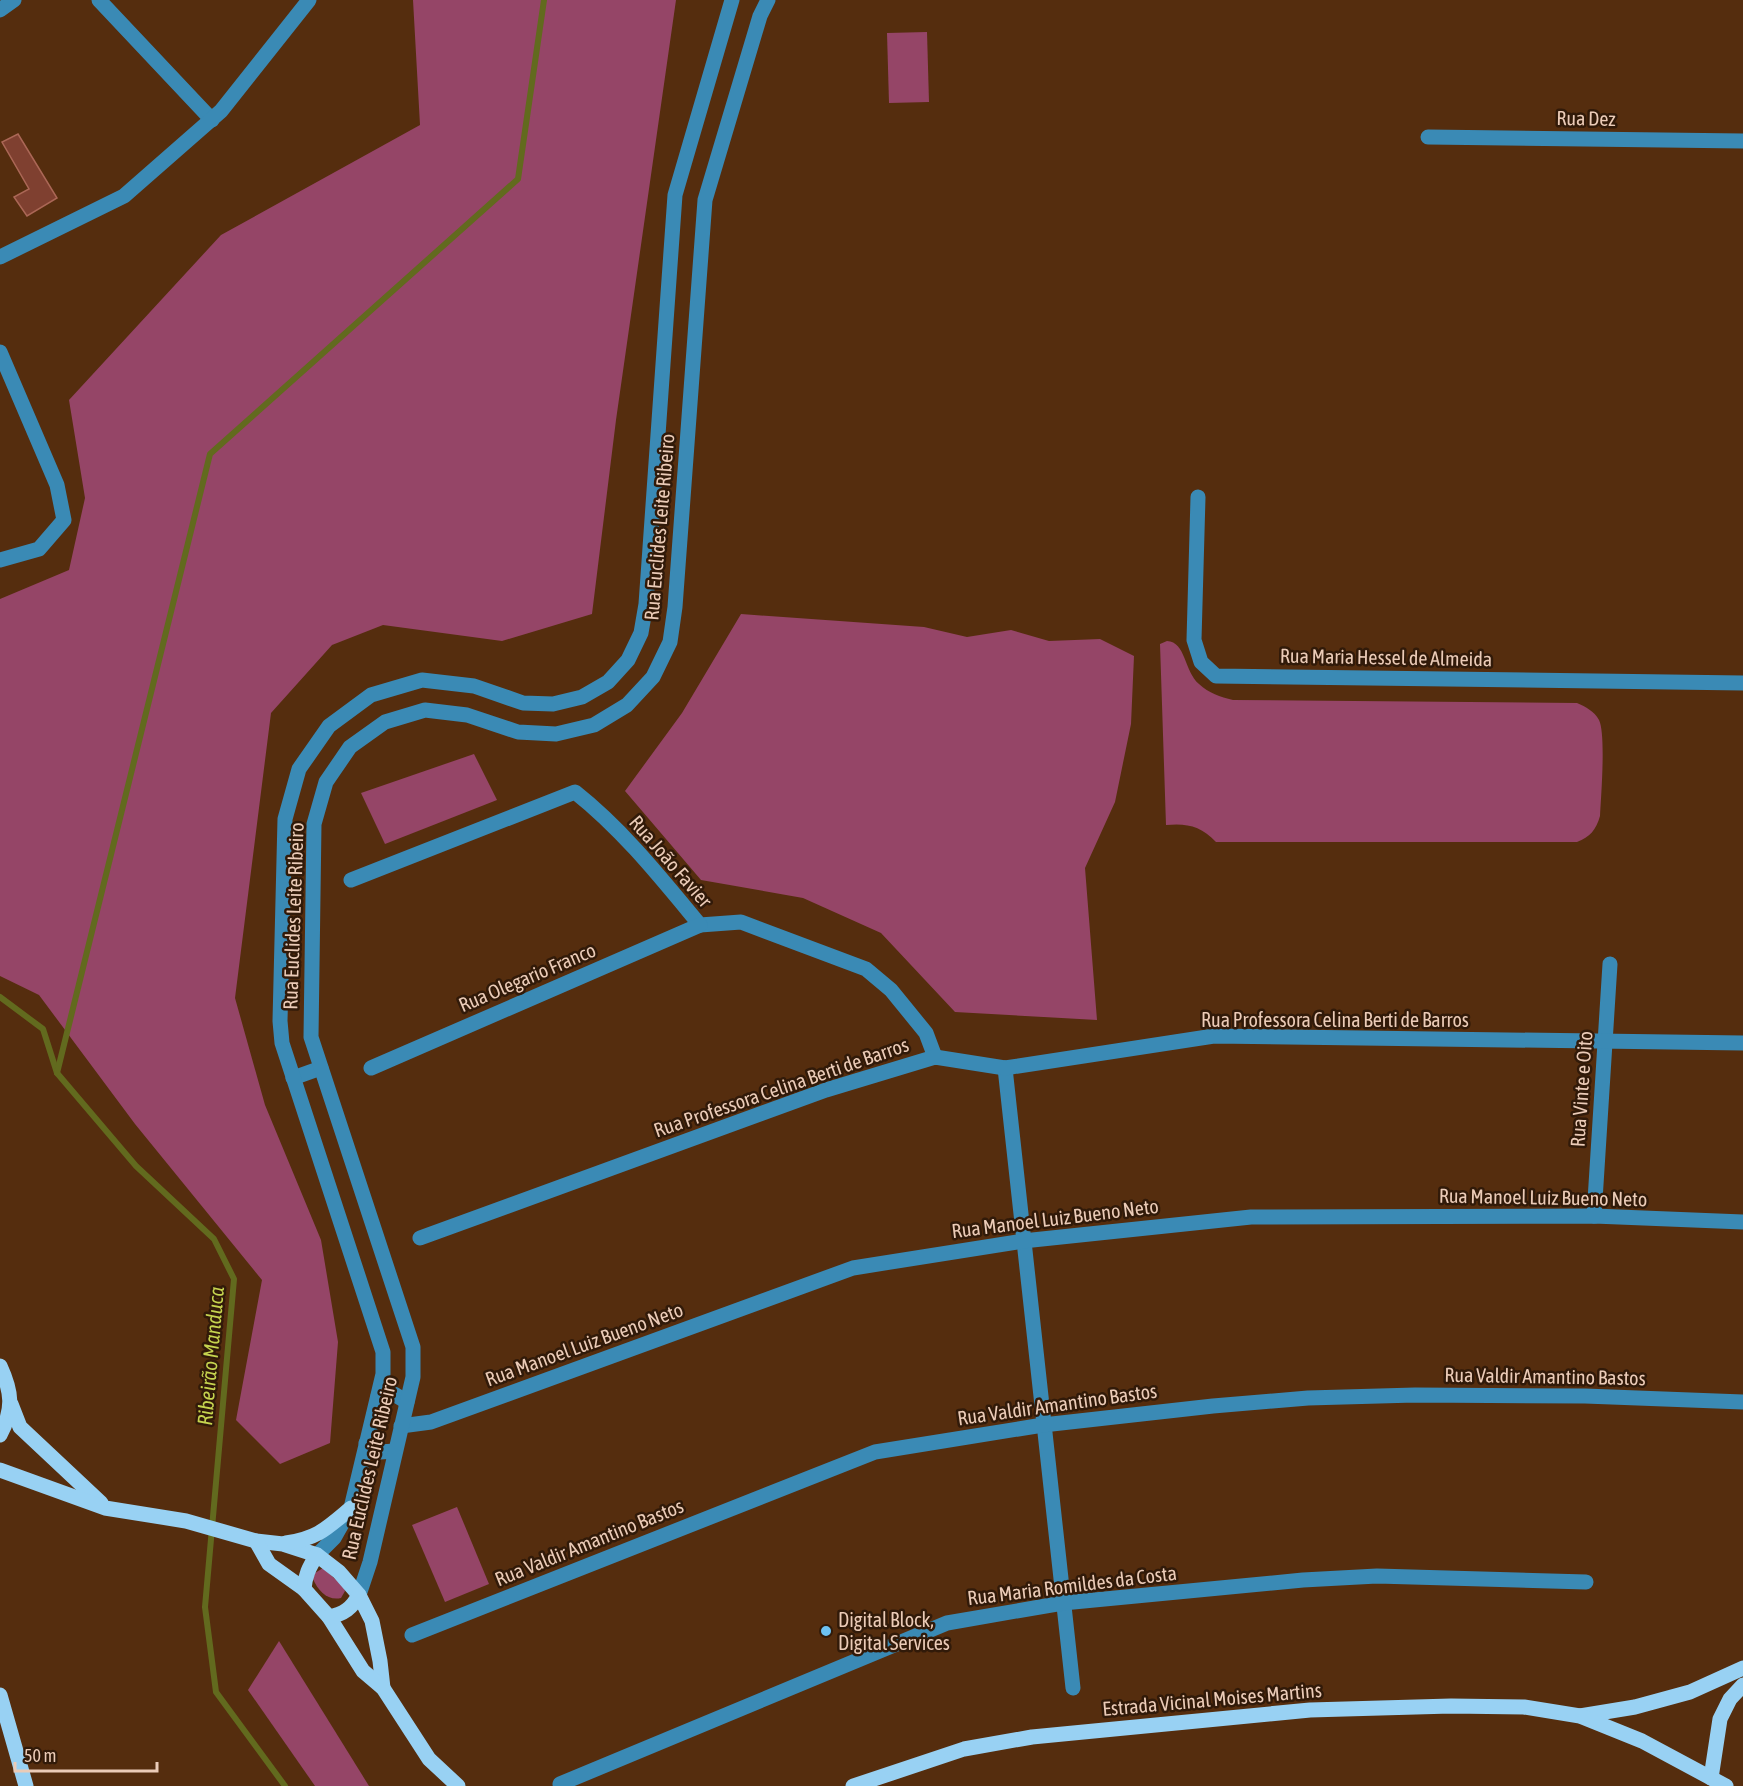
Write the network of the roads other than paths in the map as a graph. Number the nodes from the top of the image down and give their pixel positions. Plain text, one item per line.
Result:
1 (14, 0) edge
2 (99, 0) edge
3 (309, 0) edge
4 (732, 0) edge
5 (768, 0) edge
6 (0, 10) edge
7 (212, 120) junction
8 (1428, 136) dead end
9 (1743, 141) edge
10 (0, 257) edge
11 (0, 352) edge
12 (1198, 497) dead end
13 (0, 560) edge
14 (1743, 683) edge
15 (351, 880) dead end
16 (700, 925) junction
17 (1610, 964) dead end
18 (1605, 1041) junction
19 (1743, 1043) edge
20 (935, 1057) junction
21 (321, 1068) junction
22 (371, 1068) dead end
23 (1005, 1068) junction
24 (293, 1078) junction
25 (1594, 1216) junction
26 (1743, 1222) edge
27 (420, 1238) dead end
28 (1023, 1240) junction
29 (0, 1366) edge
30 (378, 1396) junction
31 (407, 1402) junction
32 (1743, 1402) edge
33 (10, 1404) junction
34 (1043, 1425) junction
35 (401, 1426) junction
36 (0, 1435) edge
37 (366, 1443) junction
38 (395, 1451) junction
39 (0, 1470) edge
40 (105, 1508) junction
41 (351, 1508) junction
42 (250, 1540) junction
43 (283, 1544) junction
44 (317, 1556) junction
45 (1586, 1582) dead end
46 (304, 1590) junction
47 (359, 1595) junction
48 (1063, 1603) junction
49 (329, 1617) junction
50 (412, 1635) dead end
51 (1743, 1668) edge
52 (1743, 1685) edge
53 (383, 1688) junction
54 (1073, 1688) dead end
55 (0, 1695) edge
56 (1580, 1716) junction
57 (1711, 1782) edge
58 (560, 1784) dead end
59 (26, 1786) edge
60 (458, 1786) edge
61 (854, 1786) edge
62 (1726, 1786) edge

1 - 6 street
2 - 7 street
3 - 7 street
4 - 24 street, Rua Euclides Leite Ribeiro
5 - 21 street, Rua Euclides Leite Ribeiro
7 - 10 street
8 - 9 street, Rua Dez
11 - 13 street
12 - 14 street, Rua Maria Hessel de Almeida
15 - 16 street, Rua João Favier
16 - 20 street, Rua João Favier
16 - 22 street, Rua Olegario Franco
17 - 18 street, Rua Vinte e Oito
18 - 19 street, Rua Professora Celina Berti de Barros
18 - 23 street, Rua Professora Celina Berti de Barros
18 - 25 street, Rua Vinte e Oito
20 - 23 street, Rua Professora Celina Berti de Barros
20 - 27 street, Rua Professora Celina Berti de Barros
21 - 24 street
21 - 31 street, Rua Euclides Leite Ribeiro
23 - 28 street
24 - 30 street, Rua Euclides Leite Ribeiro
25 - 26 street, Rua Manoel Luiz Bueno Neto
25 - 28 street, Rua Manoel Luiz Bueno Neto
28 - 34 street
28 - 35 street, Rua Manoel Luiz Bueno Neto
29 - 33 main road
30 - 31 street
30 - 37 street, Rua Euclides Leite Ribeiro
31 - 35 street, Rua Euclides Leite Ribeiro
32 - 34 street, Rua Valdir Amantino Bastos
33 - 36 main road
33 - 40 main road
34 - 48 street
34 - 50 street, Rua Valdir Amantino Bastos
35 - 38 street, Rua Euclides Leite Ribeiro
37 - 38 street
37 - 41 street, Rua Euclides Leite Ribeiro
38 - 47 street, Rua Euclides Leite Ribeiro
39 - 40 main road
40 - 42 main road
41 - 43 main road
41 - 44 street, Rua Euclides Leite Ribeiro
42 - 43 main road
42 - 46 main road
43 - 44 main road
44 - 46 main road
44 - 47 main road
45 - 48 street, Rua Maria Romildes da Costa
46 - 49 main road
47 - 49 main road
47 - 53 main road
48 - 54 street
48 - 58 street, Rua Maria Romildes da Costa
49 - 53 main road
51 - 56 main road
52 - 57 main road
53 - 60 main road
55 - 59 main road
56 - 57 main road
56 - 61 main road, Estrada Vicinal Moises Martins
57 - 62 main road

